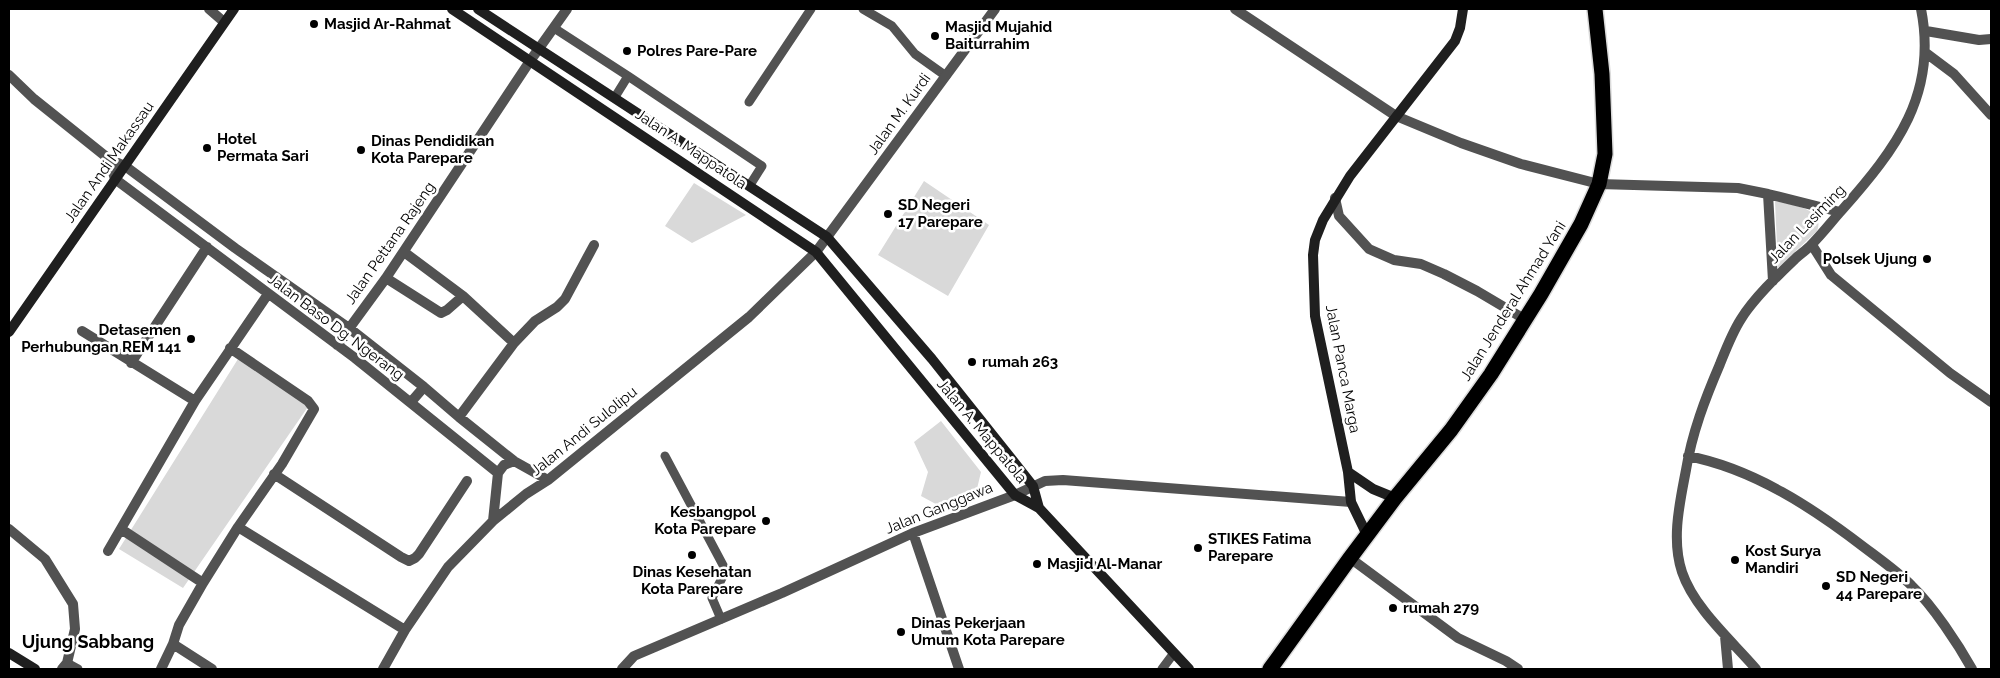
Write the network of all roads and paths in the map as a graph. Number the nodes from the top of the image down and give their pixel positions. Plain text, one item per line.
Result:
1 (210, 9) edge
2 (234, 9) edge
3 (452, 9) edge
4 (478, 9) edge
5 (567, 9) edge
6 (811, 9) edge
7 (863, 9) edge
8 (995, 9) edge
9 (1235, 9) edge
10 (1463, 9) edge
11 (1595, 9) edge
12 (1921, 9) edge
13 (224, 22) junction
14 (554, 28) junction
15 (1926, 31) junction
16 (1991, 38) edge
17 (540, 48) junction
18 (1926, 53) junction
19 (530, 61) junction
20 (9, 75) edge
21 (628, 76) junction
22 (946, 76) junction
23 (614, 97) junction
24 (749, 102) dead end
25 (606, 110) junction
26 (1991, 114) edge
27 (1396, 116) junction
28 (109, 159) junction
29 (125, 166) junction
30 (115, 179) junction
31 (1599, 184) junction
32 (750, 185) junction
33 (1768, 194) junction
34 (1335, 198) junction
35 (739, 201) junction
36 (1840, 212) junction
37 (827, 237) junction
38 (594, 245) dead end
39 (1812, 245) junction
40 (207, 247) junction
41 (235, 248) junction
42 (404, 252) junction
43 (816, 252) junction
44 (226, 262) junction
45 (386, 278) junction
46 (1773, 281) junction
47 (268, 294) junction
48 (463, 296) junction
49 (12, 319) edge
50 (1526, 320) junction
51 (349, 328) junction
52 (82, 331) dead end
53 (9, 332) edge
54 (514, 344) junction
55 (337, 345) junction
56 (230, 348) junction
57 (132, 363) junction
58 (424, 387) junction
59 (195, 401) junction
60 (411, 402) junction
61 (1991, 402) edge
62 (459, 417) junction
63 (666, 456) dead end
64 (1688, 456) junction
65 (514, 461) junction
66 (1348, 472) junction
67 (498, 473) junction
68 (274, 474) junction
69 (467, 480) dead end
70 (548, 480) junction
71 (1033, 486) junction
72 (1015, 494) junction
73 (1395, 498) junction
74 (1351, 502) junction
75 (1039, 508) junction
76 (493, 521) junction
77 (238, 527) junction
78 (9, 529) edge
79 (121, 529) junction
80 (913, 533) junction
81 (1367, 535) junction
82 (108, 551) dead end
83 (1350, 558) junction
84 (202, 583) junction
85 (721, 619) junction
86 (405, 630) junction
87 (1724, 634) junction
88 (173, 644) junction
89 (9, 653) edge
90 (1174, 653) junction
91 (65, 666) edge
92 (35, 669) edge
93 (78, 669) edge
94 (161, 669) edge
95 (212, 669) edge
96 (383, 669) edge
97 (622, 669) edge
98 (959, 669) edge
99 (1162, 669) edge
100 (1189, 669) edge
101 (1270, 669) edge
102 (1518, 669) edge
103 (1728, 669) edge
104 (1756, 669) edge
105 (1972, 669) edge

1 - 13 street
2 - 13 street, Jalan Andi Makassau
3 - 19 street, Jalan A. Mappatola
4 - 17 street, Jalan A. Mappatola
5 - 14 street, Jalan Pettana Rajeng
6 - 24 lane
7 - 22 lane
8 - 22 street, Jalan M. Kurdi
9 - 27 street
10 - 27 street, Jalan Panca Marga
11 - 31 highway, Jalan Jenderal Ahmad Yani
12 - 15 street, Jalan Lasiming
13 - 29 street, Jalan Andi Makassau
14 - 17 street, Jalan Pettana Rajeng
14 - 21 lane
15 - 16 street
15 - 18 street, Jalan Lasiming
17 - 19 street, Jalan Pettana Rajeng
17 - 23 street, Jalan A. Mappatola
18 - 26 street
18 - 36 street, Jalan Lasiming
19 - 25 street, Jalan A. Mappatola
19 - 42 street, Jalan Pettana Rajeng
20 - 28 street, Jalan Baso Dg. Ngerang
21 - 23 lane
21 - 32 lane
22 - 37 street, Jalan M. Kurdi
23 - 25 street
23 - 32 street, Jalan A. Mappatola
25 - 35 street, Jalan A. Mappatola
27 - 31 street
27 - 34 street, Jalan Panca Marga
28 - 29 street, Jalan Baso Dg. Ngerang
28 - 30 street
29 - 30 street, Jalan Andi Makassau
29 - 41 street, Jalan Baso Dg. Ngerang
30 - 40 street, Jalan Baso Dg. Ngerang
30 - 49 street, Jalan Andi Makassau
31 - 33 street
31 - 50 highway, Jalan Jenderal Ahmad Yani
32 - 35 street
32 - 37 street, Jalan A. Mappatola
33 - 36 street
33 - 46 street
34 - 50 street
34 - 66 street, Jalan Panca Marga
35 - 43 street, Jalan A. Mappatola
36 - 39 street, Jalan Lasiming
37 - 43 street, Jalan Andi Sulolipu
37 - 71 street, Jalan A. Mappatola
38 - 54 street
39 - 46 street, Jalan Lasiming
39 - 61 street
40 - 44 street, Jalan Baso Dg. Ngerang
40 - 57 street
41 - 44 street
41 - 51 street, Jalan Baso Dg. Ngerang
42 - 45 street, Jalan Pettana Rajeng
42 - 48 street
43 - 70 street, Jalan Andi Sulolipu
43 - 72 street, Jalan A. Mappatola
44 - 47 street, Jalan Baso Dg. Ngerang
45 - 48 street
45 - 51 street, Jalan Pettana Rajeng
46 - 64 street, Jalan Lasiming
47 - 55 street, Jalan Baso Dg. Ngerang
47 - 56 street
48 - 54 street
49 - 53 street, Jalan Andi Makassau
50 - 73 highway, Jalan Jenderal Ahmad Yani
51 - 55 street, Jalan Pettana Rajeng
51 - 58 street, Jalan Baso Dg. Ngerang
52 - 57 street
54 - 62 street
55 - 60 street, Jalan Baso Dg. Ngerang
56 - 59 street
56 - 68 street
57 - 59 street
58 - 60 street
58 - 62 street, Jalan Baso Dg. Ngerang
59 - 79 street
60 - 67 street, Jalan Baso Dg. Ngerang
62 - 65 street, Jalan Baso Dg. Ngerang
63 - 85 lane
64 - 87 street, Jalan Lasiming
64 - 105 street
65 - 67 street
65 - 70 street, Jalan Baso Dg. Ngerang
66 - 73 street
66 - 74 street, Jalan Panca Marga
67 - 76 street
68 - 69 street
68 - 77 street
70 - 76 street, Jalan Andi Sulolipu
71 - 72 street, Jalan Ganggawa
71 - 74 street, Jalan Ganggawa
71 - 75 street, Jalan A. Mappatola
72 - 75 street, Jalan A. Mappatola
72 - 80 street, Jalan Ganggawa
73 - 81 highway, Jalan Jenderal Ahmad Yani
74 - 81 street
75 - 90 street
76 - 86 street, Jalan Andi Sulolipu
77 - 84 street
77 - 86 street
78 - 91 street
79 - 82 street
79 - 84 street
80 - 85 street, Jalan Ganggawa
80 - 98 street
81 - 83 highway, Jalan Jenderal Ahmad Yani
83 - 101 highway, Jalan Jenderal Ahmad Yani
83 - 102 street
84 - 88 street
85 - 97 street, Jalan Ganggawa
86 - 96 street, Jalan Andi Sulolipu
87 - 103 street
87 - 104 street, Jalan Lasiming
88 - 94 street
88 - 95 street
89 - 92 street
90 - 99 lane
90 - 100 street
91 - 93 lane

